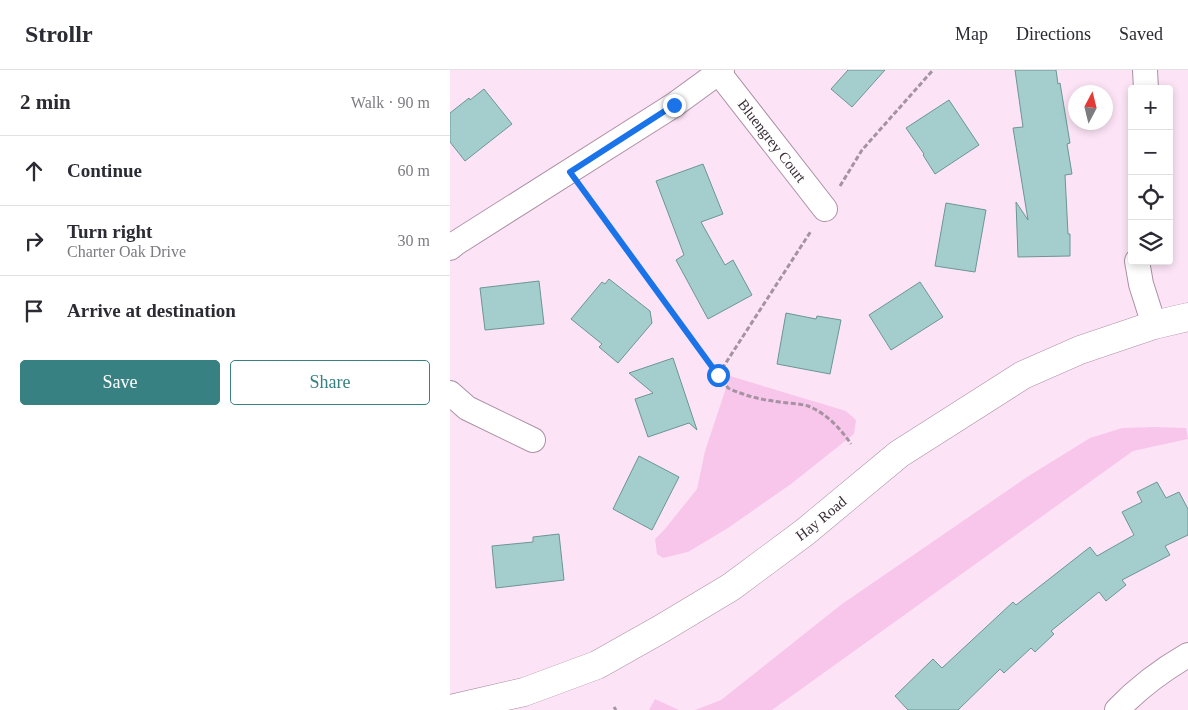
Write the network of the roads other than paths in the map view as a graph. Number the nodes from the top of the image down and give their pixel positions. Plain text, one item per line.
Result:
1 (1145, 70) edge
2 (720, 72) edge
3 (1146, 85) edge
4 (825, 208) dead end
5 (450, 248) edge
6 (1138, 265) edge
7 (1188, 317) edge
8 (1154, 325) junction
9 (450, 393) edge
10 (533, 440) dead end
11 (1188, 655) edge
12 (450, 709) edge
13 (1117, 710) edge

1 - 3 street
2 - 4 street, Bluengrey Court
2 - 5 street
6 - 8 street
7 - 8 street, Hay Road
8 - 12 street, Hay Road
9 - 10 street
11 - 13 street

